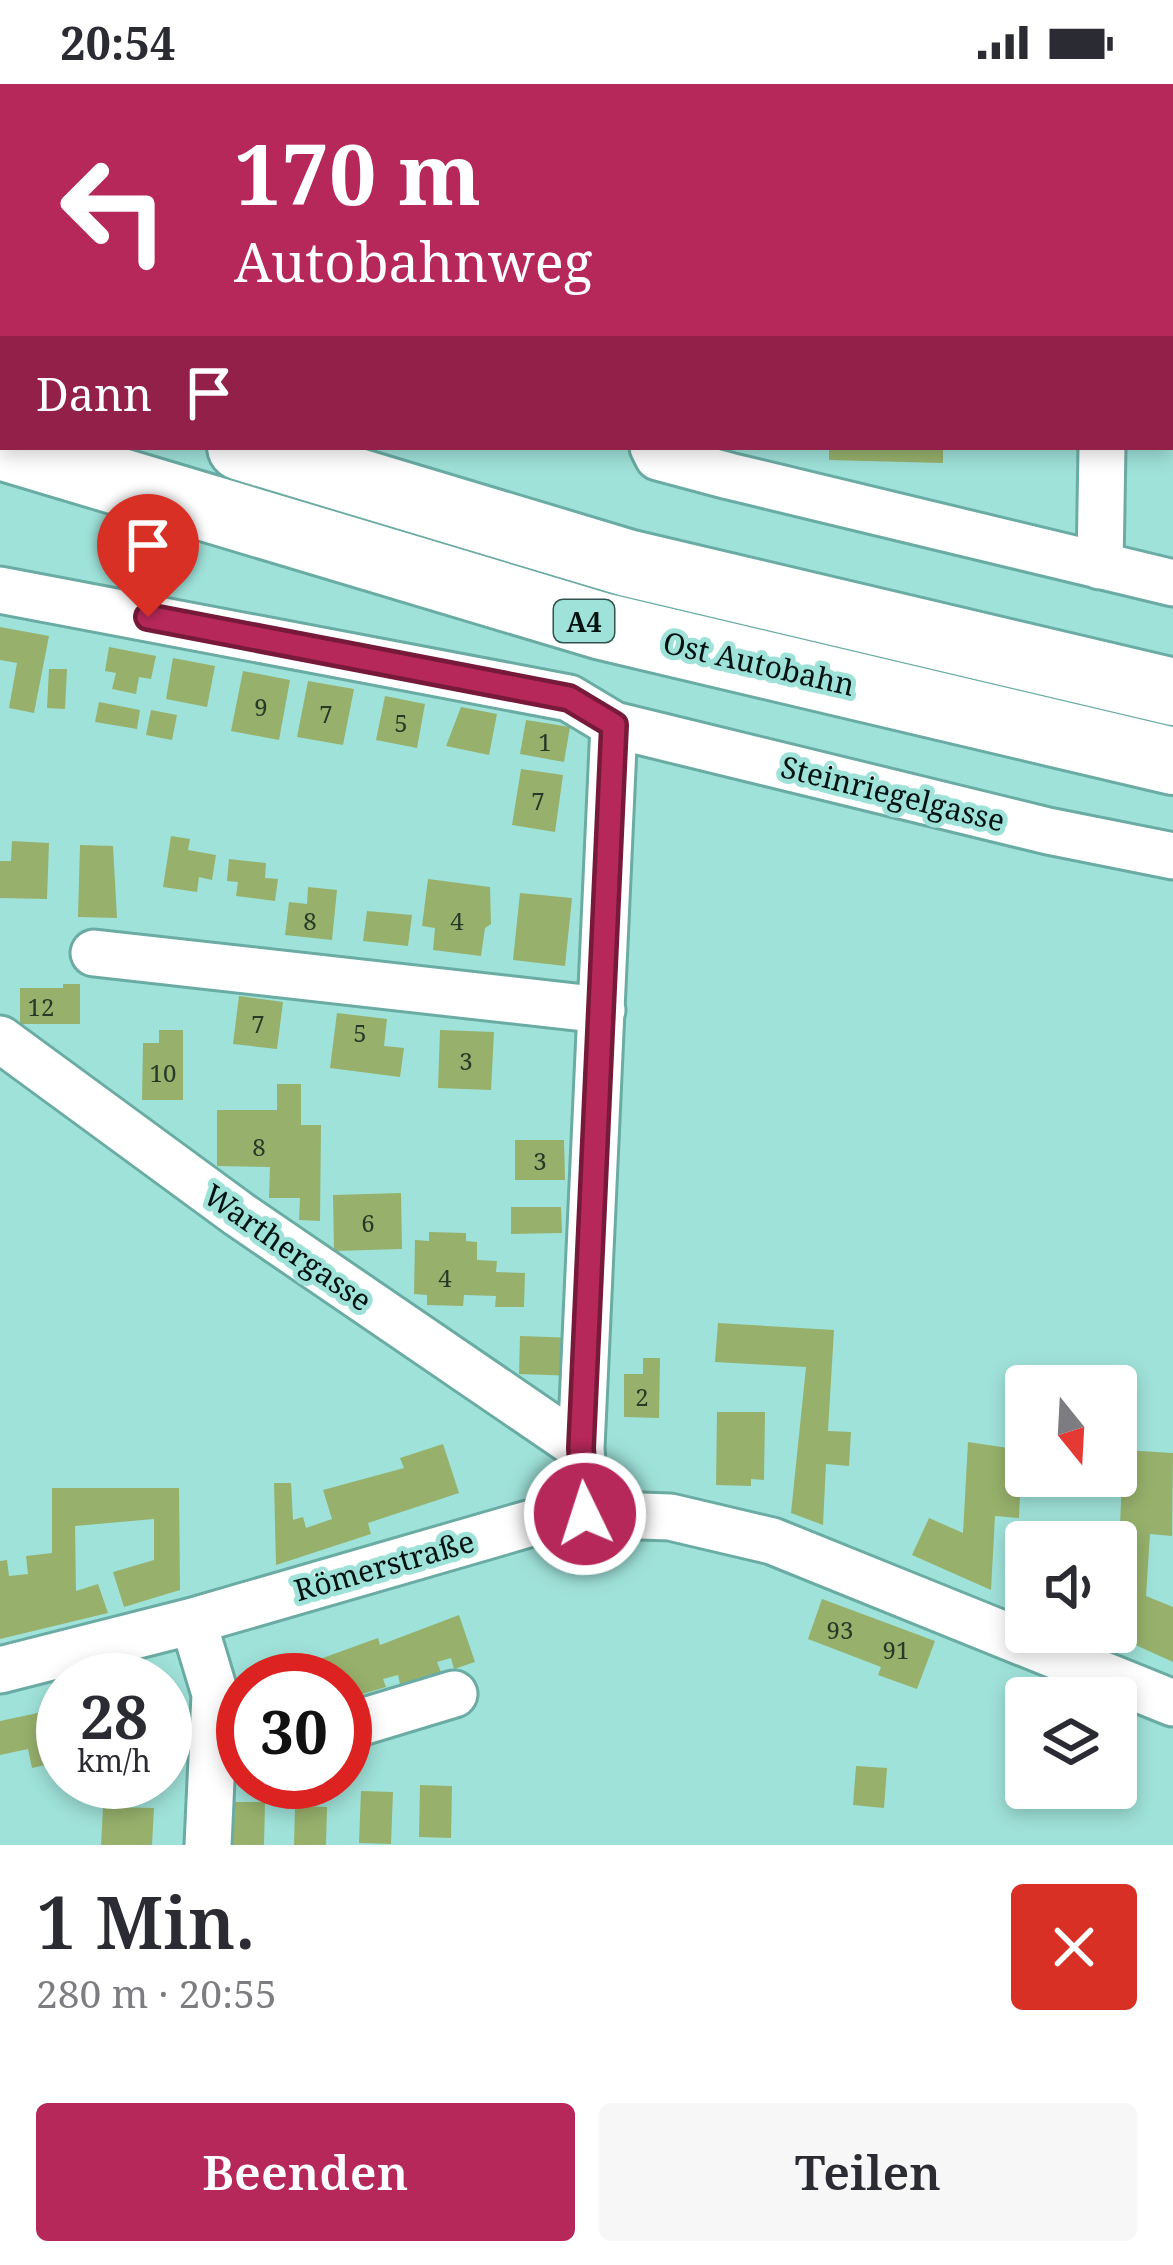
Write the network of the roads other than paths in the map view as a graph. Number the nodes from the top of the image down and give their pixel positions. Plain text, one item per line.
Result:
1 (15, 450) edge
2 (251, 450) edge
3 (654, 450) edge
4 (1102, 450) edge
5 (1100, 566) junction
6 (1173, 583) edge
7 (0, 590) edge
8 (1173, 692) edge
9 (614, 725) junction
10 (1173, 760) edge
11 (1173, 856) edge
12 (94, 953) dead end
13 (602, 1010) junction
14 (0, 1039) edge
15 (581, 1448) junction
16 (585, 1514) junction
17 (193, 1622) junction
18 (0, 1670) edge
19 (454, 1694) dead end
20 (216, 1698) edge
21 (1173, 1703) edge
22 (372, 1719) edge
23 (216, 1807) edge
24 (208, 1845) edge

1 - 10 highway, Ost Autobahn / A4
2 - 8 highway, A4
3 - 5 street
4 - 5 street
5 - 6 street
7 - 9 street, Steinriegelgasse
9 - 11 street, Steinriegelgasse
9 - 13 street
12 - 13 street
13 - 15 street
14 - 15 street, Warthergasse
15 - 16 street
16 - 17 street, Römerstraße
16 - 21 street, Römerstraße
17 - 18 street, Römerstraße
17 - 20 street
19 - 22 street
23 - 24 street

